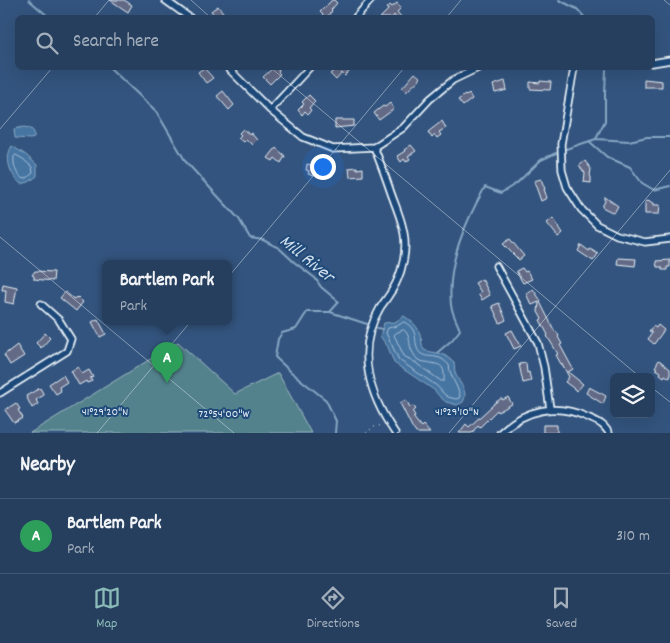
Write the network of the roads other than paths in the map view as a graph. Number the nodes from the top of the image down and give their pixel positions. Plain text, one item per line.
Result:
1 (165, 0) edge
2 (371, 0) edge
3 (186, 15) edge
4 (358, 15) edge
5 (670, 60) edge
6 (655, 62) edge
7 (230, 70) edge
8 (307, 70) edge
9 (474, 70) edge
10 (574, 70) edge
11 (270, 110) junction
12 (374, 146) junction
13 (670, 239) edge
14 (496, 266) dead end
15 (41, 304) dead end
16 (0, 393) edge
17 (550, 409) junction
18 (395, 433) edge
19 (500, 433) edge
20 (609, 433) edge

1 - 3 street
2 - 4 street
5 - 6 street
7 - 11 street
8 - 11 street
9 - 12 street
10 - 13 street
11 - 12 street
12 - 18 street
14 - 17 street
15 - 16 street
17 - 19 street
17 - 20 street

